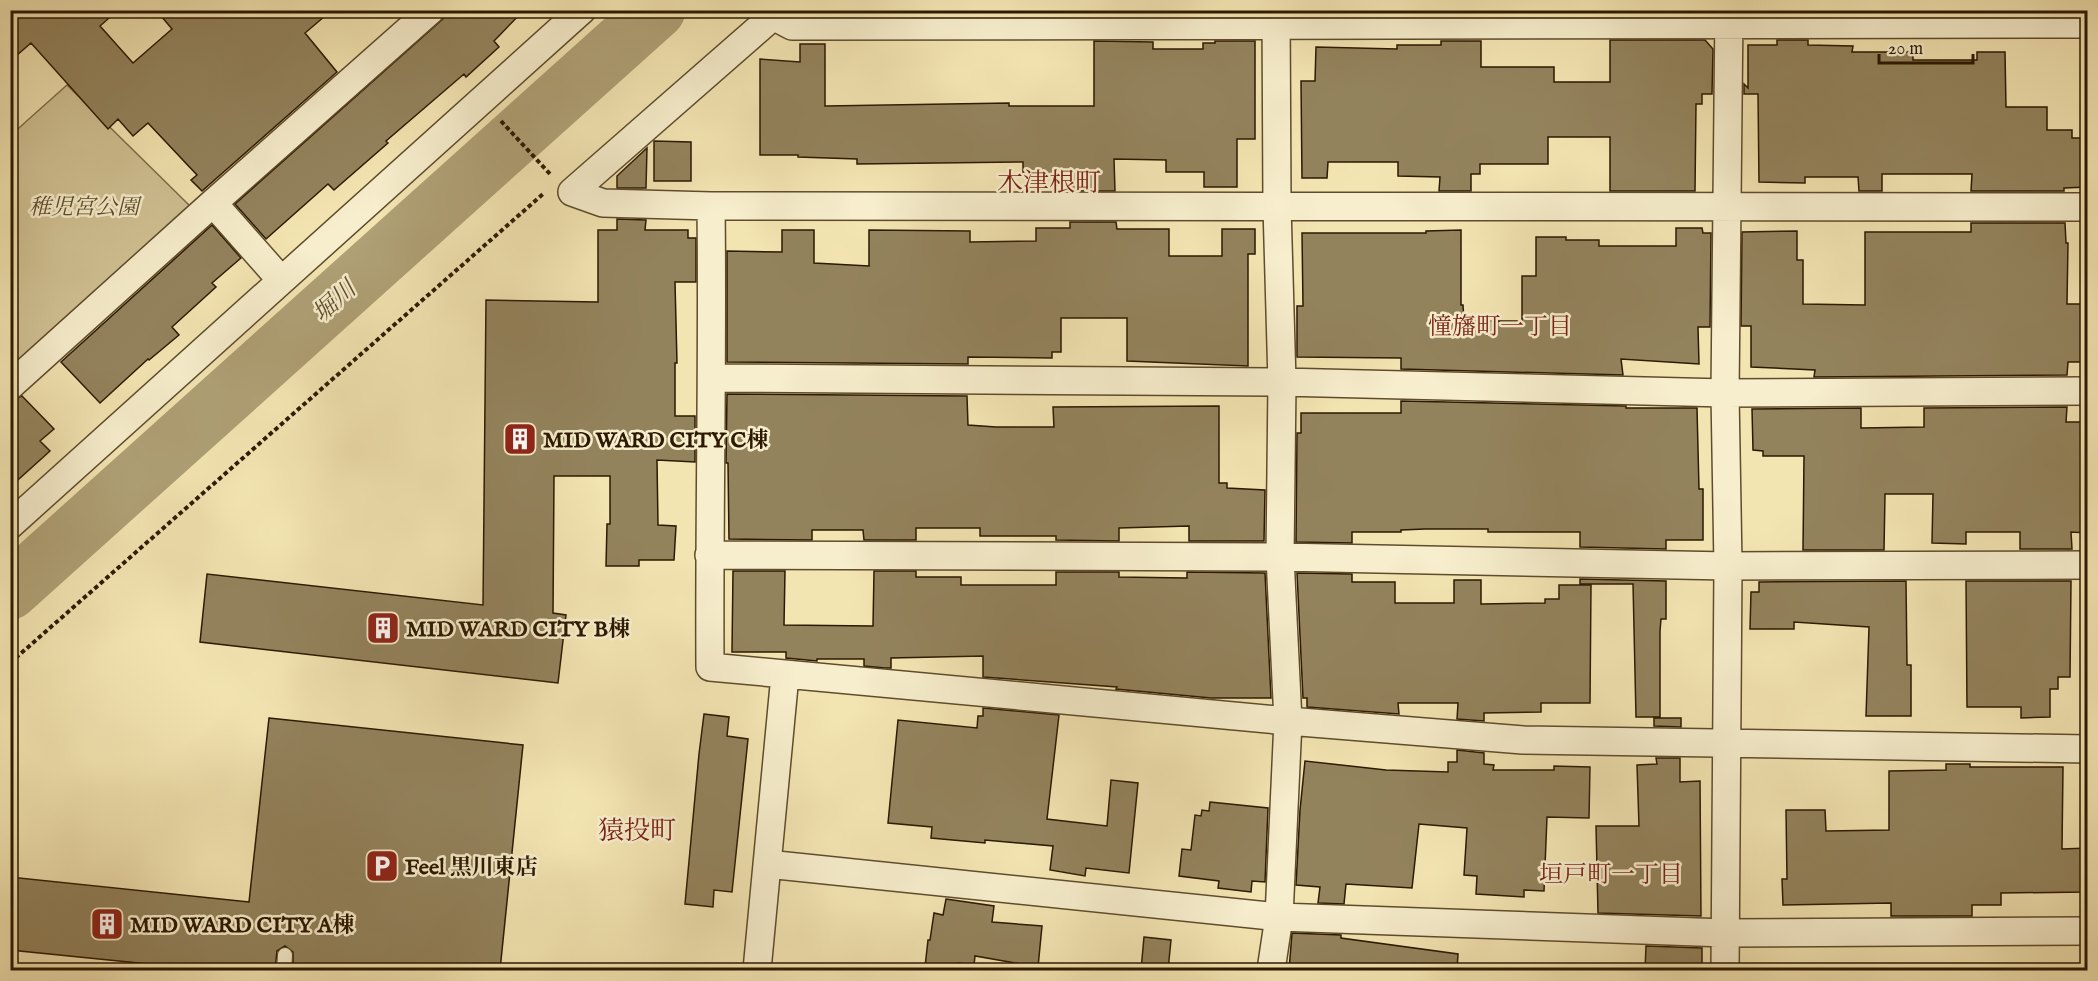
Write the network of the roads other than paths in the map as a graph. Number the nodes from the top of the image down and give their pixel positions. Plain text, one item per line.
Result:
1 (582, 10) edge
2 (429, 11) edge
3 (776, 13) edge
4 (1276, 18) edge
5 (1729, 18) edge
6 (2088, 24) edge
7 (213, 203) junction
8 (711, 206) junction
9 (1277, 206) junction
10 (1728, 207) junction
11 (2088, 207) edge
12 (281, 280) junction
13 (713, 378) junction
14 (1282, 382) junction
15 (10, 386) edge
16 (2088, 391) edge
17 (1725, 393) junction
18 (10, 525) edge
19 (709, 555) junction
20 (1280, 557) junction
21 (2088, 565) edge
22 (1728, 566) junction
23 (785, 675) junction
24 (1288, 721) junction
25 (1726, 743) junction
26 (2088, 750) edge
27 (767, 864) junction
28 (1279, 917) junction
29 (2088, 931) edge
30 (1725, 933) junction
31 (285, 955) dead end
32 (284, 970) edge
33 (757, 970) edge
34 (1271, 970) edge
35 (1725, 970) edge

1 - 12 street
2 - 7 street
3 - 4 street
3 - 8 street
4 - 5 street
4 - 9 street
5 - 6 street
5 - 10 street
7 - 12 street
7 - 15 street
8 - 9 street
8 - 13 street
9 - 10 street
9 - 14 street
10 - 11 street
10 - 17 street
12 - 18 street
13 - 14 street
13 - 19 street
14 - 17 street
14 - 20 street
16 - 17 street
17 - 22 street
19 - 20 street
19 - 23 street
20 - 22 street
20 - 24 street
21 - 22 street
22 - 25 street
23 - 24 street
23 - 27 street
24 - 25 street
24 - 28 street
25 - 26 street
25 - 30 street
27 - 28 street
27 - 33 street
28 - 30 street
28 - 34 street
29 - 30 street
30 - 35 street
31 - 32 lane

